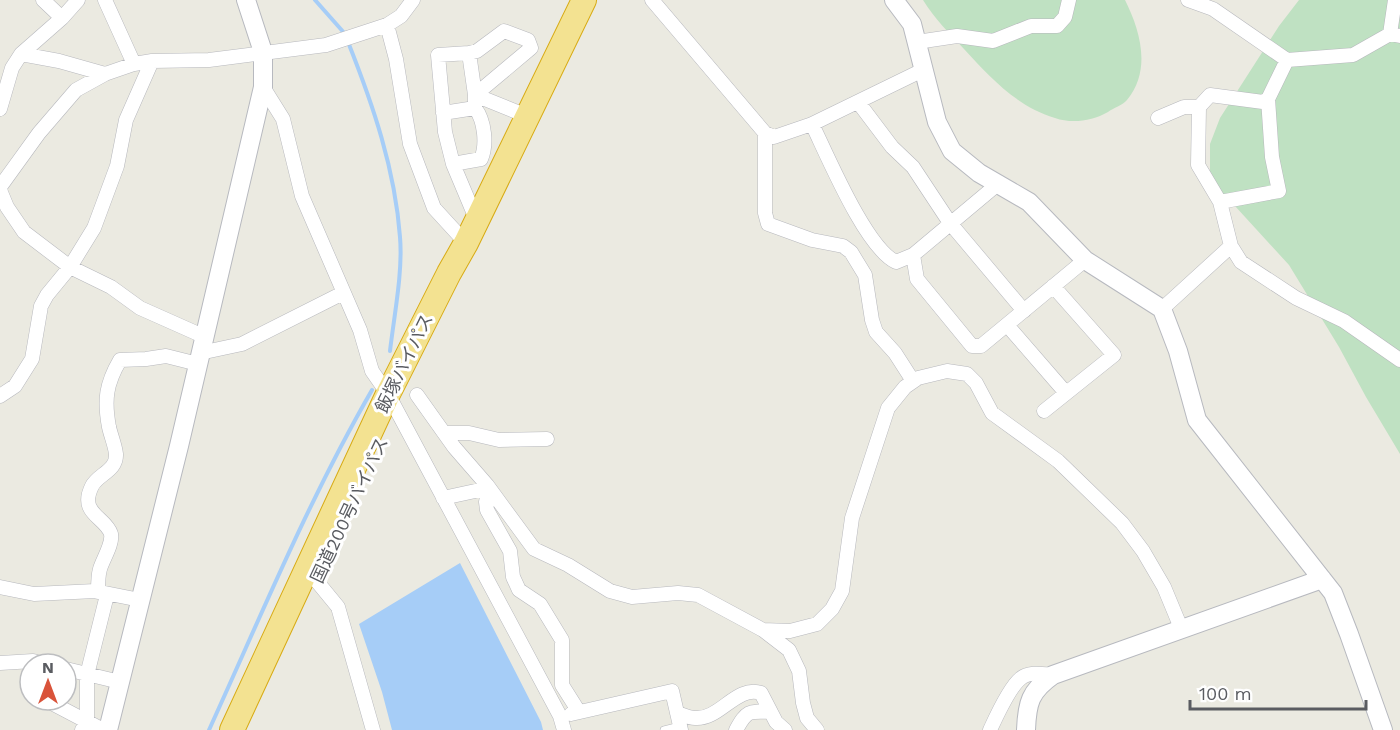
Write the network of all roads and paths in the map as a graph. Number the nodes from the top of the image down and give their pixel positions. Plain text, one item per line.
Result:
1 (43, 0) edge
2 (78, 0) edge
3 (105, 0) edge
4 (246, 0) edge
5 (413, 0) edge
6 (584, 0) edge
7 (598, 0) edge
8 (652, 0) edge
9 (894, 0) edge
10 (1069, 0) edge
11 (1188, 0) edge
12 (1395, 0) edge
13 (62, 18) junction
14 (387, 25) junction
15 (1395, 35) edge
16 (917, 42) junction
17 (263, 52) junction
18 (469, 53) junction
19 (21, 54) junction
20 (1287, 60) junction
21 (152, 61) junction
22 (134, 64) junction
23 (925, 69) junction
24 (105, 74) junction
25 (263, 87) junction
26 (1268, 99) junction
27 (475, 102) junction
28 (858, 102) junction
29 (1199, 106) junction
30 (0, 109) edge
31 (444, 113) junction
32 (527, 116) junction
33 (1158, 118) dead end
34 (812, 124) junction
35 (765, 133) junction
36 (453, 164) junction
37 (999, 183) junction
38 (0, 188) edge
39 (1220, 202) junction
40 (477, 220) junction
41 (950, 224) junction
42 (466, 243) junction
43 (1231, 246) junction
44 (913, 255) junction
45 (1085, 260) junction
46 (70, 267) junction
47 (1053, 286) junction
48 (343, 293) junction
49 (1162, 309) junction
50 (1024, 311) junction
51 (1007, 325) junction
52 (201, 351) junction
53 (1400, 360) edge
54 (913, 381) junction
55 (1066, 393) junction
56 (417, 394) dead end
57 (0, 396) edge
58 (392, 402) junction
59 (1044, 411) dead end
60 (444, 433) junction
61 (547, 439) dead end
62 (489, 488) junction
63 (443, 498) junction
64 (315, 579) junction
65 (1322, 579) junction
66 (0, 587) edge
67 (103, 593) junction
68 (140, 600) junction
69 (1181, 628) junction
70 (763, 630) junction
71 (18, 662) edge
72 (0, 663) edge
73 (78, 672) edge
74 (87, 675) junction
75 (1053, 675) junction
76 (120, 682) junction
77 (64, 712) edge
78 (579, 712) junction
79 (771, 712) junction
80 (560, 716) junction
81 (679, 723) edge
82 (84, 726) edge
83 (103, 730) edge
84 (108, 730) edge
85 (232, 730) edge
86 (246, 730) edge
87 (373, 730) edge
88 (564, 730) edge
89 (664, 730) edge
90 (736, 730) edge
91 (785, 730) edge
92 (817, 730) edge
93 (990, 730) edge
94 (1026, 730) edge
95 (1383, 730) edge

1 - 13 street
2 - 13 street
3 - 22 street
4 - 17 street
5 - 14 street
6 - 32 highway, 飯塚バイパス
7 - 58 highway, 国道200号バイパス
8 - 35 street
9 - 16 street
10 - 16 street
11 - 20 street
12 - 15 street
13 - 19 street
14 - 17 street
14 - 42 street
15 - 20 street
16 - 23 street
17 - 21 street
17 - 25 street
18 - 27 street
18 - 27 street
18 - 31 street
19 - 24 street
19 - 30 street
20 - 26 street
21 - 22 street
21 - 46 street
22 - 24 street
23 - 28 street
23 - 37 street
24 - 38 street
25 - 48 street
25 - 52 street
26 - 29 street
26 - 39 street
27 - 31 street
27 - 32 street
27 - 36 street
28 - 34 street
28 - 41 street
29 - 33 street
29 - 39 street
31 - 36 street
32 - 40 highway, 飯塚バイパス
34 - 35 street
34 - 44 street
35 - 54 street
36 - 40 street
37 - 41 street
37 - 45 street
38 - 46 street
39 - 43 street
40 - 42 highway, 飯塚バイパス
41 - 44 street
41 - 50 street
42 - 58 highway, 飯塚バイパス
43 - 49 street
43 - 53 street
44 - 51 street
45 - 47 street
45 - 49 street
46 - 52 street
46 - 57 street
47 - 50 street
47 - 55 street
48 - 52 street
48 - 58 street
49 - 65 street
50 - 51 street
51 - 55 street
52 - 67 street
52 - 68 street
54 - 69 street
54 - 70 street
55 - 59 street
56 - 60 street
58 - 63 street
58 - 64 highway, 国道200号バイパス
58 - 85 highway, 飯塚バイパス
60 - 61 street
60 - 62 street
62 - 63 street
62 - 70 street
62 - 78 street
63 - 80 street
64 - 86 highway, 国道200号バイパス
64 - 87 street
65 - 69 street
65 - 95 street
66 - 67 street
67 - 68 street
67 - 74 street
68 - 76 street
69 - 75 street
70 - 92 street
71 - 72 street
73 - 74 street
74 - 76 street
74 - 82 street
75 - 93 street
75 - 94 street
76 - 84 street
77 - 82 street
78 - 80 street
78 - 81 street
79 - 81 street
79 - 90 street
79 - 91 street
80 - 88 street
81 - 89 lane
82 - 83 street

